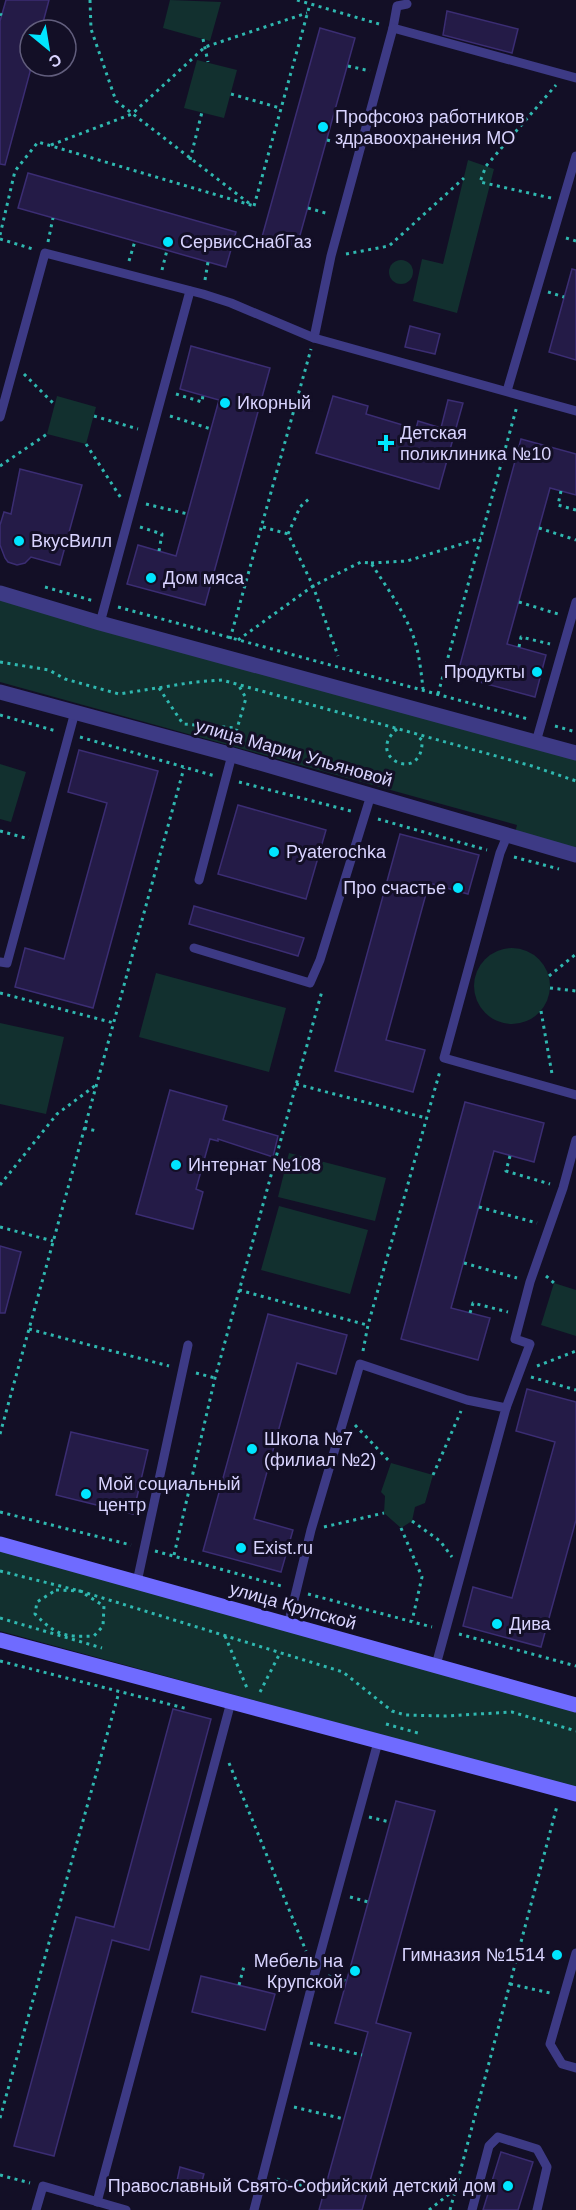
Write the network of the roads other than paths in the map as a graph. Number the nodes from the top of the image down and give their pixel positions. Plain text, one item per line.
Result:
1 (407, 4) dead end
2 (393, 28) junction
3 (576, 78) edge
4 (576, 156) edge
5 (190, 291) junction
6 (314, 338) junction
7 (507, 391) junction
8 (576, 411) edge
9 (0, 417) edge
10 (0, 593) edge
11 (576, 602) edge
12 (100, 623) junction
13 (0, 692) edge
14 (75, 712) junction
15 (536, 742) junction
16 (232, 749) junction
17 (576, 753) edge
18 (371, 795) junction
19 (507, 836) junction
20 (576, 855) edge
21 (199, 880) dead end
22 (194, 948) dead end
23 (0, 962) edge
24 (576, 1095) edge
25 (576, 1140) edge
26 (573, 1160) edge
27 (188, 1345) dead end
28 (506, 1408) junction
29 (0, 1544) edge
30 (137, 1582) junction
31 (288, 1625) junction
32 (0, 1640) edge
33 (436, 1665) junction
34 (231, 1702) junction
35 (576, 1704) edge
36 (378, 1742) junction
37 (576, 1794) edge
38 (576, 1953) edge
39 (576, 2068) edge
40 (97, 2202) junction
41 (36, 2210) edge
42 (126, 2210) edge
43 (255, 2210) edge
44 (472, 2210) edge
45 (537, 2210) edge

1 - 2 lane
2 - 3 lane
2 - 6 lane
4 - 7 lane
5 - 6 lane
5 - 9 lane
5 - 12 lane
6 - 7 lane
7 - 8 lane
10 - 12 street
11 - 15 lane
12 - 15 street
13 - 14 street, улица Марии Ульяновой
14 - 16 street, улица Марии Ульяновой
14 - 23 lane
15 - 17 street
16 - 18 street, улица Марии Ульяновой
16 - 21 lane
18 - 19 street, улица Марии Ульяновой
18 - 22 lane
19 - 20 street, улица Марии Ульяновой
19 - 24 lane
25 - 26 lane
26 - 28 lane
27 - 30 lane
28 - 31 lane
28 - 33 lane
29 - 30 street, улица Крупской
30 - 31 street, улица Крупской
31 - 33 street, улица Крупской
32 - 34 street
33 - 35 street, улица Крупской
34 - 36 street
34 - 40 lane
36 - 37 street
36 - 43 lane
38 - 39 lane
40 - 41 lane
40 - 42 lane
44 - 45 lane

